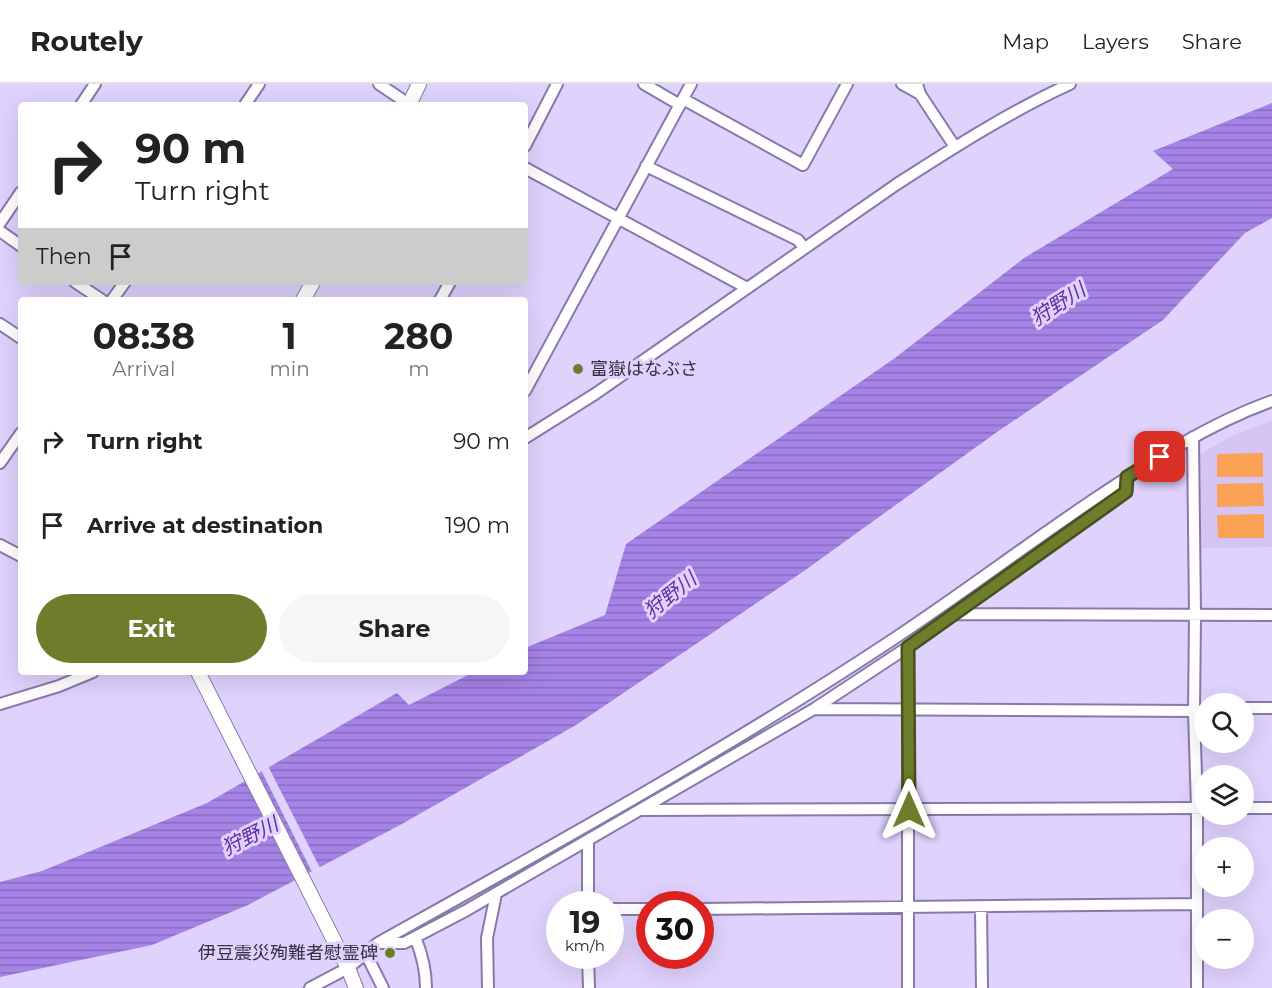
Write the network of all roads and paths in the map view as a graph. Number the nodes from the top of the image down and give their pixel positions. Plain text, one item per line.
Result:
1 (95, 84) edge
2 (259, 84) edge
3 (379, 84) edge
4 (419, 84) edge
5 (557, 84) edge
6 (644, 84) edge
7 (691, 84) edge
8 (847, 84) edge
9 (902, 84) edge
10 (1070, 84) edge
11 (919, 89) edge
12 (83, 102) edge
13 (247, 102) edge
14 (406, 102) edge
15 (411, 102) edge
16 (682, 102) junction
17 (528, 140) edge
18 (955, 147) junction
19 (646, 166) junction
20 (528, 170) edge
21 (18, 196) edge
22 (617, 219) junction
23 (0, 223) edge
24 (0, 231) edge
25 (18, 244) edge
26 (804, 248) junction
27 (80, 285) edge
28 (747, 288) junction
29 (98, 297) edge
30 (0, 324) edge
31 (18, 336) edge
32 (528, 385) edge
33 (1272, 401) edge
34 (528, 436) edge
35 (18, 437) edge
36 (1193, 437) junction
37 (0, 463) edge
38 (1127, 477) junction
39 (0, 545) edge
40 (18, 554) edge
41 (955, 614) junction
42 (1195, 615) junction
43 (1272, 615) edge
44 (908, 647) junction
45 (86, 675) edge
46 (200, 675) edge
47 (1197, 693) edge
48 (0, 704) edge
49 (1254, 708) edge
50 (1272, 708) edge
51 (814, 709) junction
52 (1194, 709) edge
53 (909, 711) junction
54 (1194, 808) edge
55 (1254, 808) edge
56 (1272, 808) edge
57 (641, 810) junction
58 (909, 810) junction
59 (1200, 825) edge
60 (588, 841) junction
61 (588, 891) edge
62 (496, 894) junction
63 (1197, 904) junction
64 (981, 907) junction
65 (908, 908) junction
66 (714, 909) edge
67 (415, 937) junction
68 (378, 943) junction
69 (366, 954) junction
70 (348, 968) junction
71 (588, 969) edge
72 (310, 988) edge
73 (356, 988) edge
74 (383, 988) edge
75 (426, 988) edge
76 (488, 988) edge
77 (589, 988) edge
78 (908, 988) edge
79 (982, 988) edge
80 (1197, 988) edge

1 - 12 street
2 - 13 street
3 - 14 street
4 - 15 main road
5 - 17 street
6 - 16 street
7 - 16 street
8 - 16 street
9 - 11 street
10 - 18 street
11 - 18 street
16 - 19 street
18 - 26 street
19 - 22 street
19 - 26 street
20 - 22 street
21 - 23 street
22 - 28 street
22 - 32 street
24 - 25 street
26 - 28 street
27 - 29 street
28 - 34 street
30 - 31 street
33 - 36 street
35 - 37 street
36 - 38 street
36 - 42 street
38 - 41 street
38 - 68 street
39 - 40 street
41 - 42 street
41 - 44 street
42 - 43 street
42 - 47 street
44 - 51 street
44 - 53 street
45 - 48 street
46 - 70 main road
49 - 50 street
51 - 53 street
51 - 57 street
52 - 53 street
53 - 58 street
54 - 58 street
55 - 56 street
57 - 58 street
57 - 60 street
58 - 65 street
59 - 63 street
60 - 61 street
60 - 62 street
62 - 67 street
62 - 76 street
63 - 64 street
63 - 80 street
64 - 65 street
64 - 79 street
65 - 66 street
65 - 78 street
67 - 68 street
67 - 75 street
68 - 69 street
69 - 70 street
69 - 74 street
70 - 72 street
70 - 73 main road
71 - 77 street

